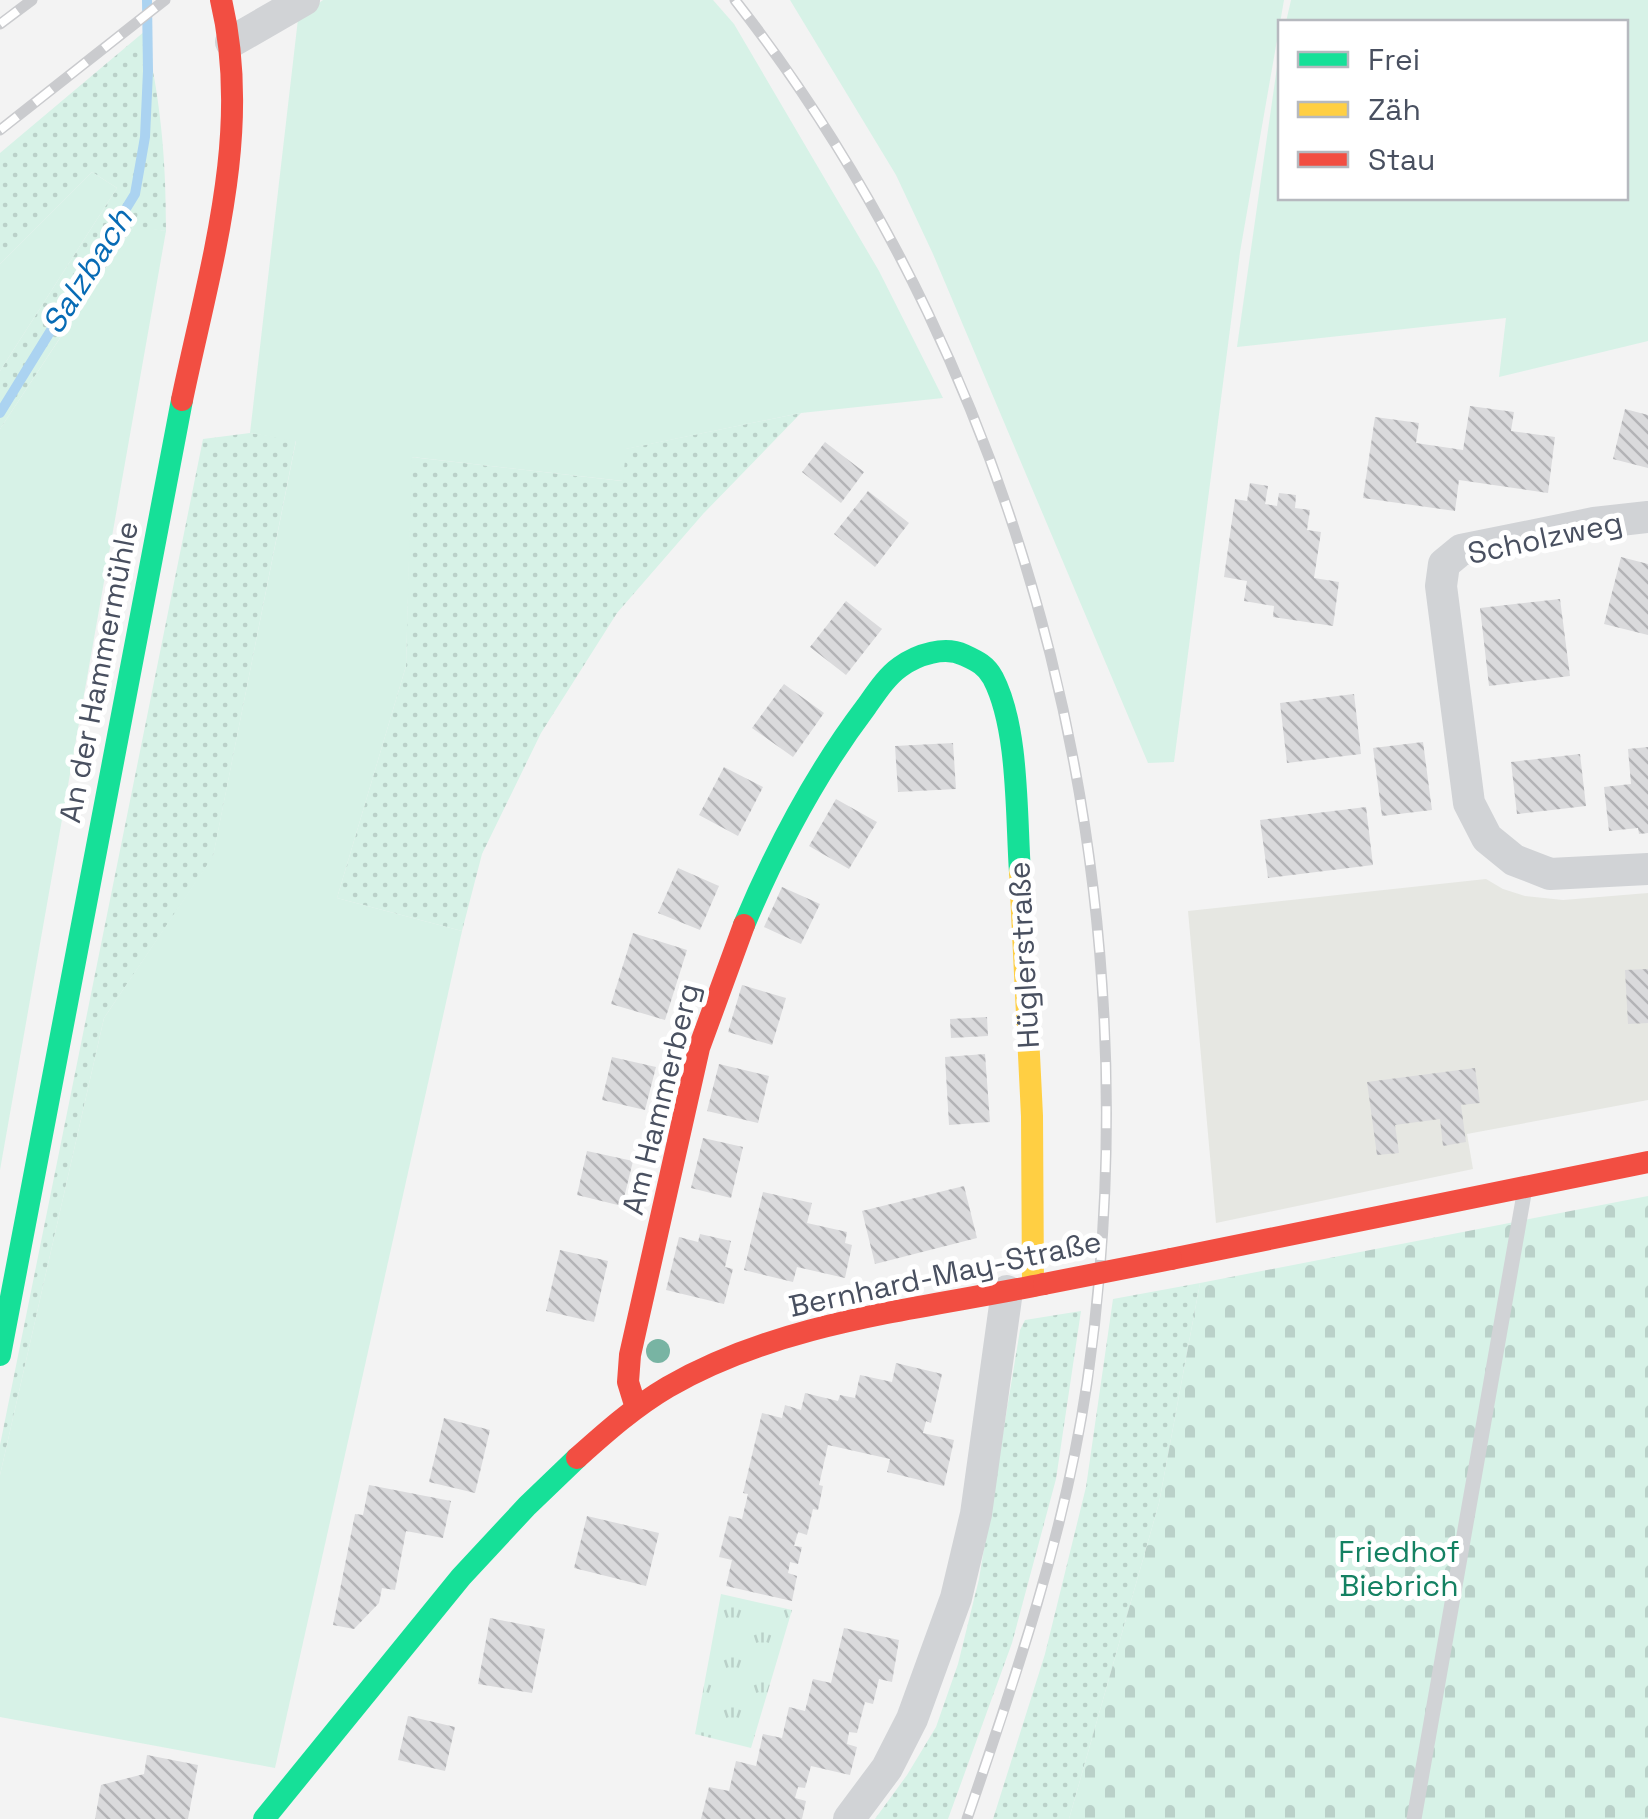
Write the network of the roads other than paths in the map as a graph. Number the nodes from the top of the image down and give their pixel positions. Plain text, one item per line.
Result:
1 (221, 0) edge
2 (304, 0) edge
3 (231, 42) junction
4 (1648, 517) edge
5 (954, 650) joint
6 (1648, 868) edge
7 (1648, 1162) edge
8 (1526, 1186) junction
9 (1028, 1287) junction
10 (0, 1355) edge
11 (636, 1408) junction
12 (264, 1819) edge
13 (849, 1819) edge
14 (1414, 1819) edge

1 - 3 street, An der Hammermühle
2 - 3 street
3 - 10 street, An der Hammermühle
4 - 6 street, Scholzweg
5 - 9 street, Hüglerstraße
5 - 11 street, Am Hammerberg
7 - 8 street, Bernhard-May-Straße
8 - 9 street, Bernhard-May-Straße, bridge
8 - 14 lane
9 - 11 street, Bernhard-May-Straße
9 - 13 street, Hüglerstraße
11 - 12 street, Bernhard-May-Straße

